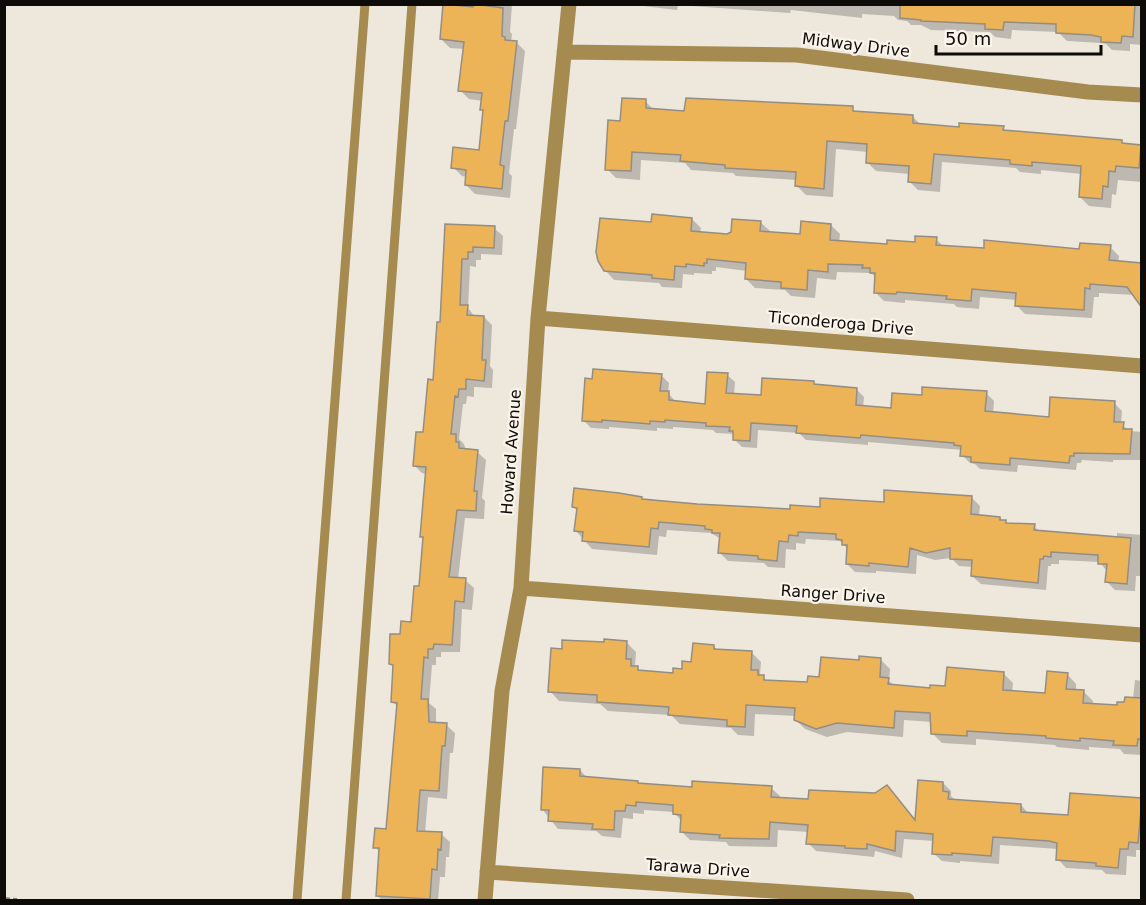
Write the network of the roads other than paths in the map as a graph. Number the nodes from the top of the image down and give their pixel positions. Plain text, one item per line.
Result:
1 (364, 4) edge
2 (412, 4) edge
3 (569, 4) edge
4 (564, 52) junction
5 (1142, 95) edge
6 (538, 318) junction
7 (1142, 366) edge
8 (521, 588) junction
9 (1142, 635) edge
10 (487, 872) junction
11 (297, 900) edge
12 (346, 900) edge
13 (485, 900) edge
14 (908, 900) edge

1 - 11 lane
2 - 12 lane
3 - 4 street, Howard Avenue
4 - 5 street, Midway Drive
4 - 6 street, Howard Avenue
6 - 7 street, Ticonderoga Drive
6 - 8 street, Howard Avenue
8 - 9 street, Ranger Drive
8 - 10 street, Howard Avenue
10 - 13 street, Howard Avenue
10 - 14 street, Tarawa Drive

